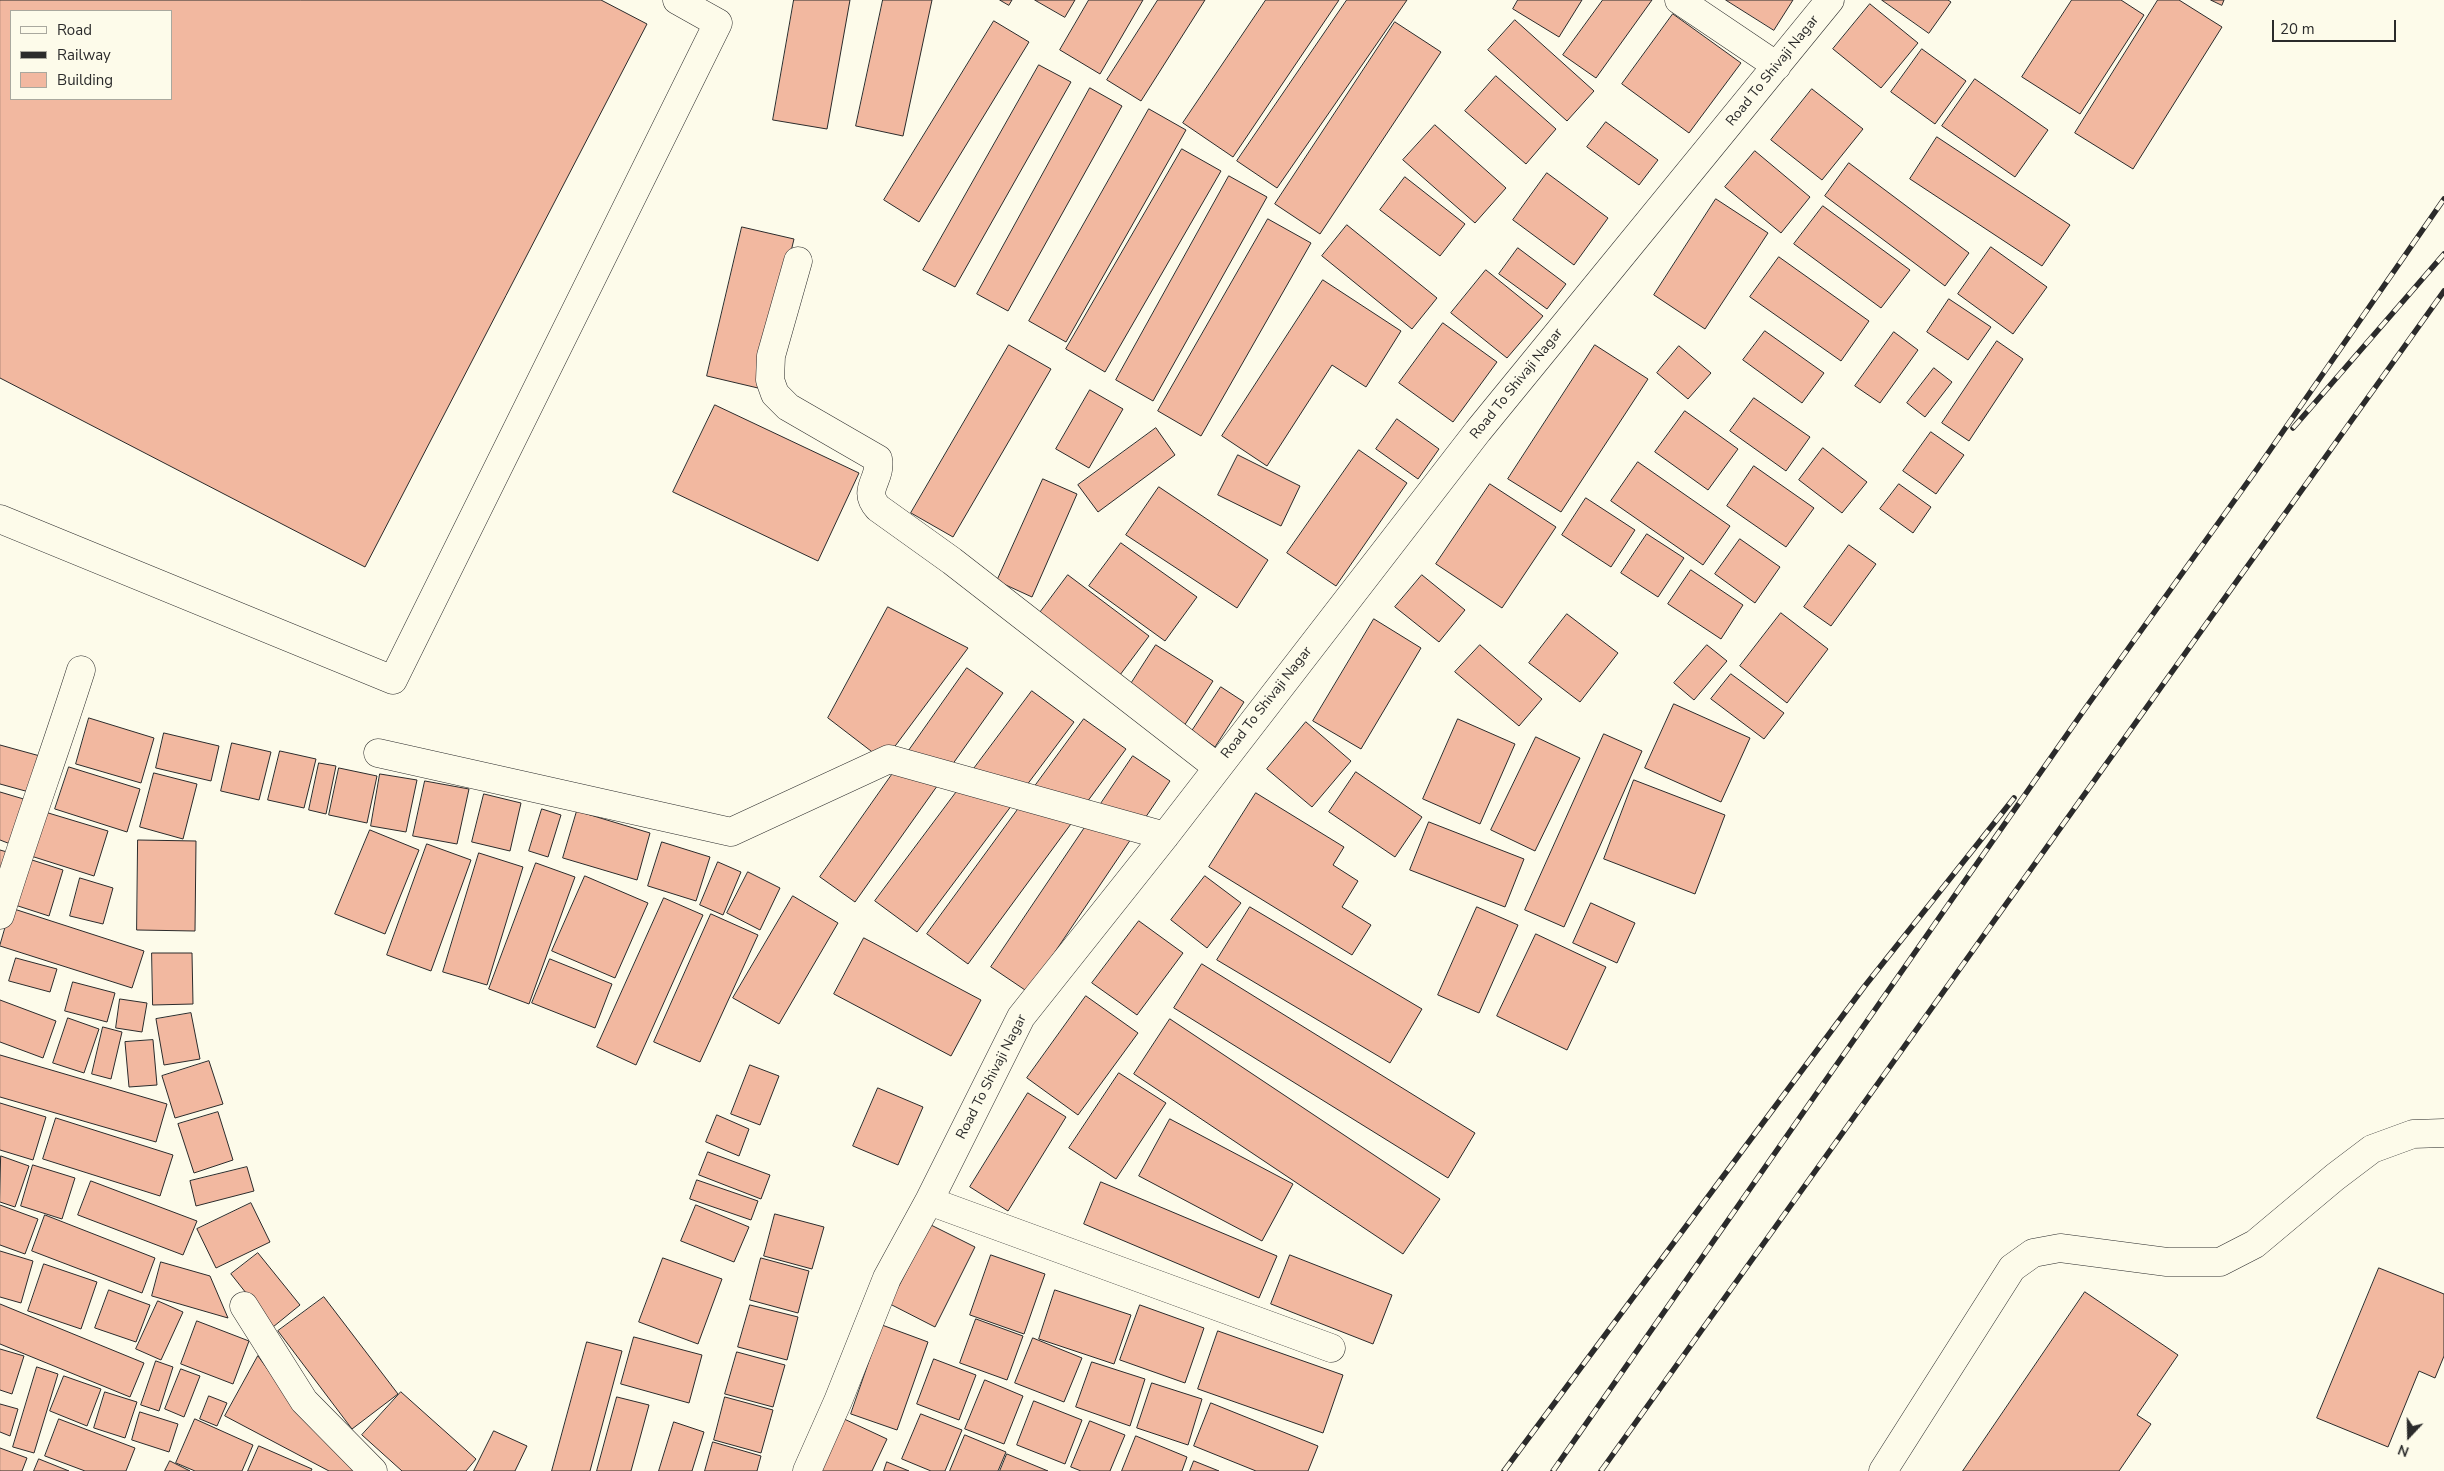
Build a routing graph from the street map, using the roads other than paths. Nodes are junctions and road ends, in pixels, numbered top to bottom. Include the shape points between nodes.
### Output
1 (677, 0) edge
2 (1679, 0) edge
3 (1830, 0) edge
4 (1777, 66) junction
5 (798, 261) dead end
6 (0, 519) edge
7 (82, 670) dead end
8 (378, 753) dead end
9 (1217, 768) junction
10 (1166, 836) junction
11 (0, 915) edge
12 (2444, 1134) edge
13 (929, 1201) junction
14 (244, 1306) dead end
15 (1331, 1348) dead end
16 (372, 1471) edge
17 (807, 1471) edge
18 (1883, 1471) edge

1 - 6 street via 718,23 393,680
2 - 4 street
3 - 4 street, Road To Shivaji Nagar
4 - 9 street, Road To Shivaji Nagar via 1478,432
5 - 9 street via 771,356 770,380 774,394 788,407 878,459 878,473 870,497 878,508 952,561
7 - 11 street
8 - 10 street via 732,832 889,759
9 - 10 street, Road To Shivaji Nagar
10 - 13 street, Road To Shivaji Nagar via 1021,1017
12 - 18 street via 2413,1134 2372,1149 2255,1244 2220,1262 2168,1262 2060,1248 2033,1254 2012,1268
13 - 15 street
13 - 17 street, Road To Shivaji Nagar via 887,1278
14 - 16 street via 304,1401

